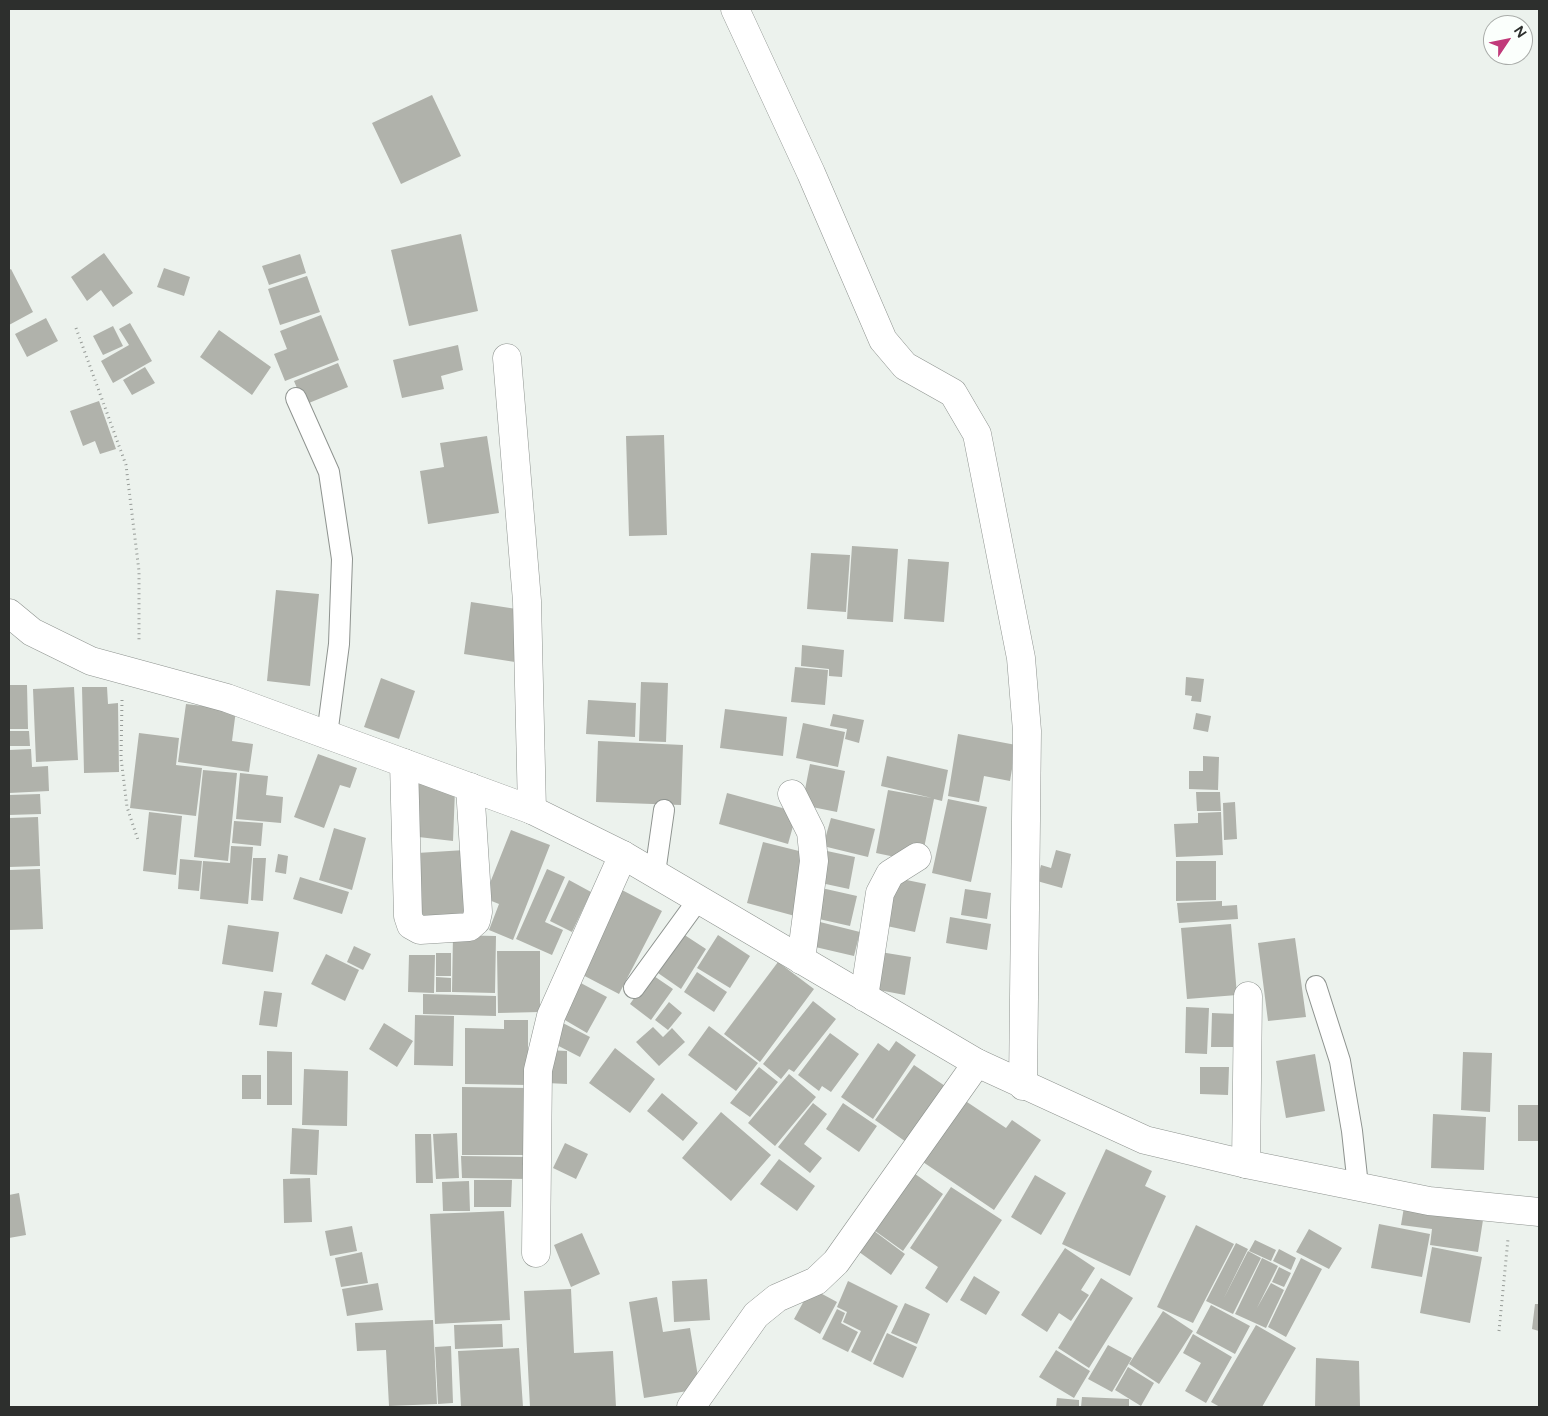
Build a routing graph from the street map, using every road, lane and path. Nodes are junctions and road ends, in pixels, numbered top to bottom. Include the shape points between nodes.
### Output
1 (735, 9) edge
2 (76, 328) dead end
3 (507, 358) dead end
4 (296, 398) dead end
5 (9, 613) edge
6 (130, 673) junction
7 (327, 735) junction
8 (404, 763) junction
9 (470, 788) junction
10 (792, 794) dead end
11 (532, 810) junction
12 (664, 810) dead end
13 (138, 840) dead end
14 (623, 855) junction
15 (917, 857) dead end
16 (655, 873) junction
17 (698, 900) junction
18 (801, 960) junction
19 (1316, 986) dead end
20 (634, 988) dead end
21 (1248, 996) dead end
22 (864, 997) junction
23 (976, 1063) junction
24 (1023, 1086) junction
25 (1246, 1164) junction
26 (1358, 1186) junction
27 (1510, 1209) junction
28 (1539, 1212) edge
29 (536, 1253) dead end
30 (1499, 1331) dead end
31 (690, 1407) edge

1 - 24 street via 812,173 883,340 906,366 953,393 977,434 1021,658 1027,731
2 - 6 path via 126,465 139,571
3 - 11 street via 527,601
4 - 7 lane via 329,472 342,559 338,644
5 - 6 street via 32,632 91,661
6 - 7 street via 227,698
6 - 13 path via 122,758 127,807
7 - 8 street
8 - 9 street
8 - 9 street via 408,916 411,925 420,930 469,927 476,921
9 - 11 street
10 - 18 street via 811,832 814,862
11 - 14 street
12 - 16 lane
14 - 16 street
14 - 29 street via 551,1016 538,1070
15 - 22 street via 890,874 880,893
16 - 17 street
17 - 18 street
17 - 20 lane
18 - 22 street
19 - 26 lane via 1340,1061
21 - 25 street
22 - 23 street
23 - 24 street
23 - 31 street via 836,1262 816,1281 777,1298 756,1315
24 - 25 street via 1145,1140
25 - 26 street
26 - 27 street via 1429,1201
27 - 28 street
27 - 30 path

